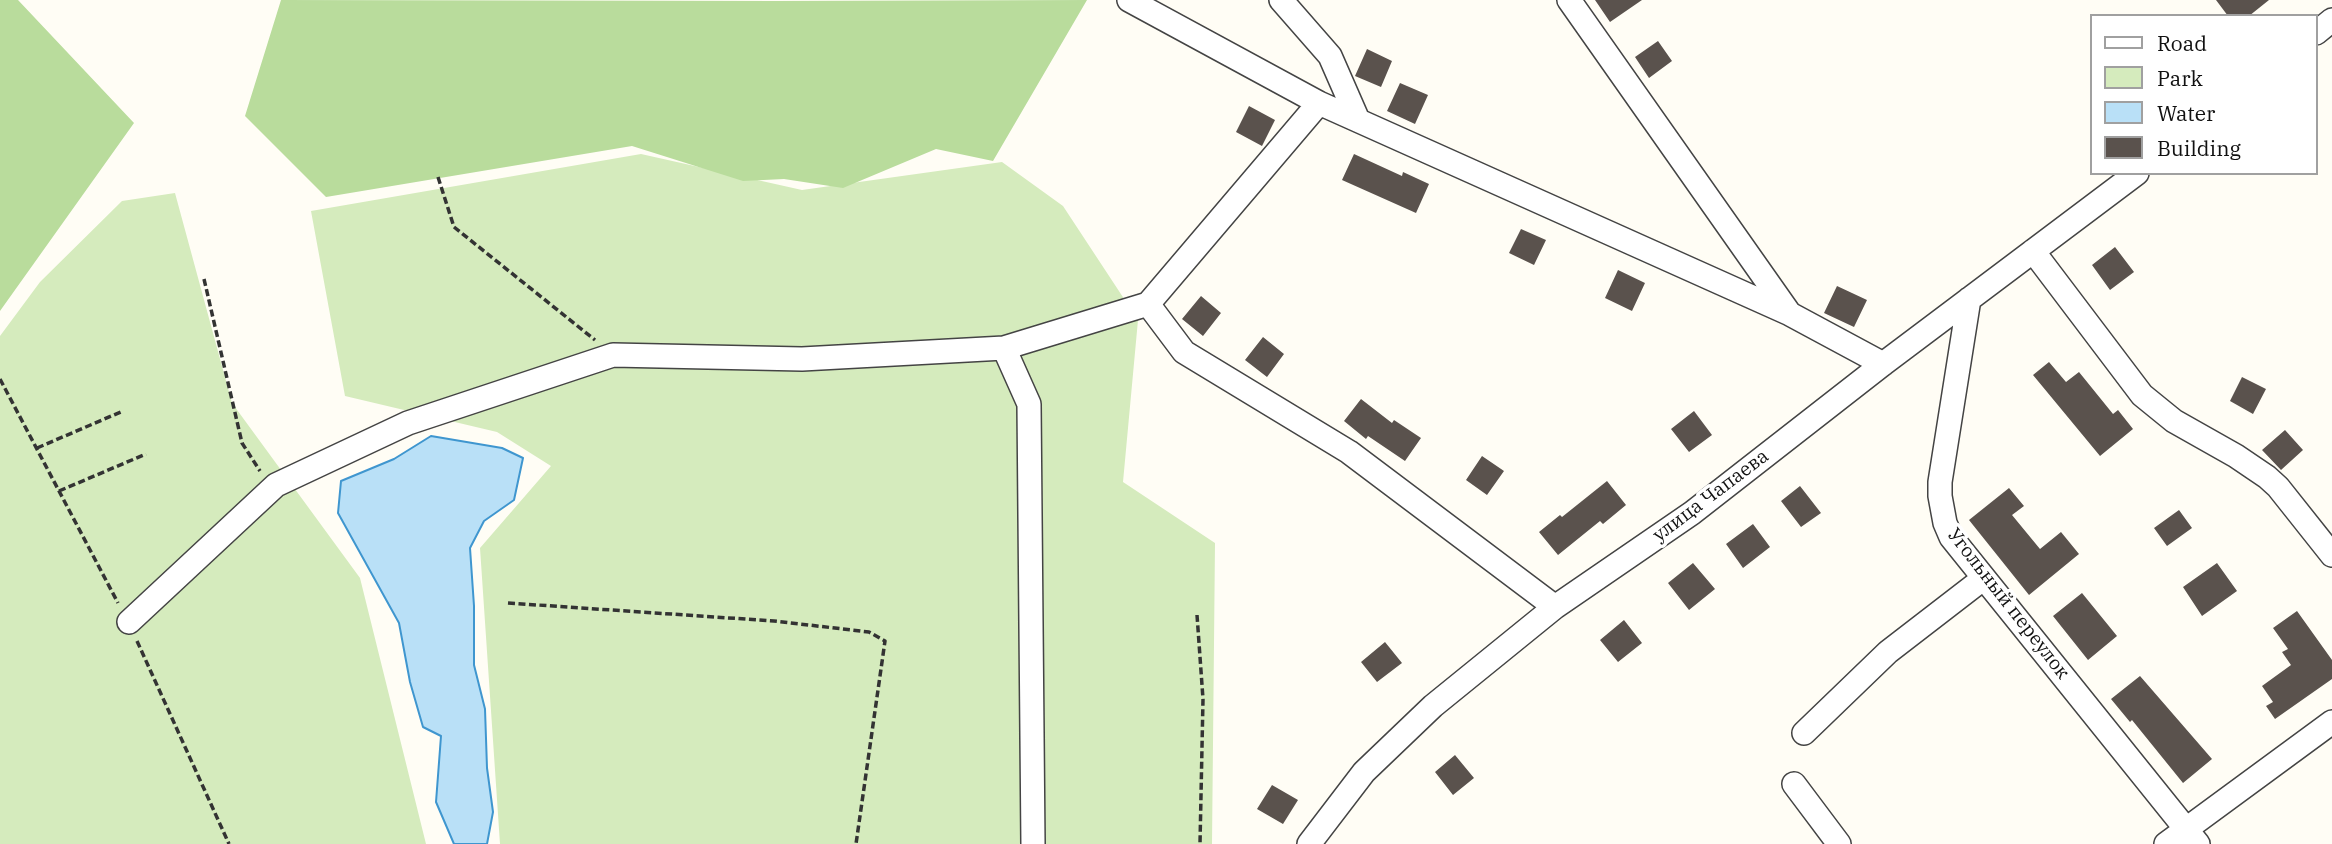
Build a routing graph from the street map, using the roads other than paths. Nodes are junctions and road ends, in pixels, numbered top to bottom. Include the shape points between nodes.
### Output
1 (1281, 0) edge
2 (1569, 0) edge
3 (1140, 3) edge
4 (2332, 20) edge
5 (2318, 31) edge
6 (1319, 103) junction
7 (1358, 121) junction
8 (2134, 175) edge
9 (2034, 251) junction
10 (1969, 299) junction
11 (1148, 304) junction
12 (1790, 314) junction
13 (1004, 348) junction
14 (1883, 364) junction
15 (2332, 555) edge
16 (1984, 578) junction
17 (1555, 607) junction
18 (129, 622) dead end
19 (2332, 722) edge
20 (1804, 733) dead end
21 (1794, 784) dead end
22 (2192, 836) edge
23 (1033, 844) edge
24 (1309, 844) edge
25 (1839, 844) edge
26 (2166, 844) edge

1 - 7 street via 1330,56
2 - 12 street
3 - 6 street
4 - 5 street
6 - 7 street
6 - 11 street
7 - 12 street
8 - 9 street, улица Чапаева
9 - 10 street, улица Чапаева
9 - 15 street via 2134,387 2174,421 2267,477
10 - 14 street, улица Чапаева
10 - 16 street, Угольный переулок via 1940,496 1951,537
11 - 13 street
11 - 17 street via 1184,352 1349,452
12 - 14 street
13 - 18 street via 802,359 613,355 408,423 276,485
13 - 23 street via 1029,404
14 - 17 street, улица Чапаева via 1692,513
16 - 20 street via 1888,652
16 - 22 street, Угольный переулок
17 - 24 street, улица Чапаева via 1433,706 1364,772
19 - 22 street
21 - 25 street
22 - 26 street

